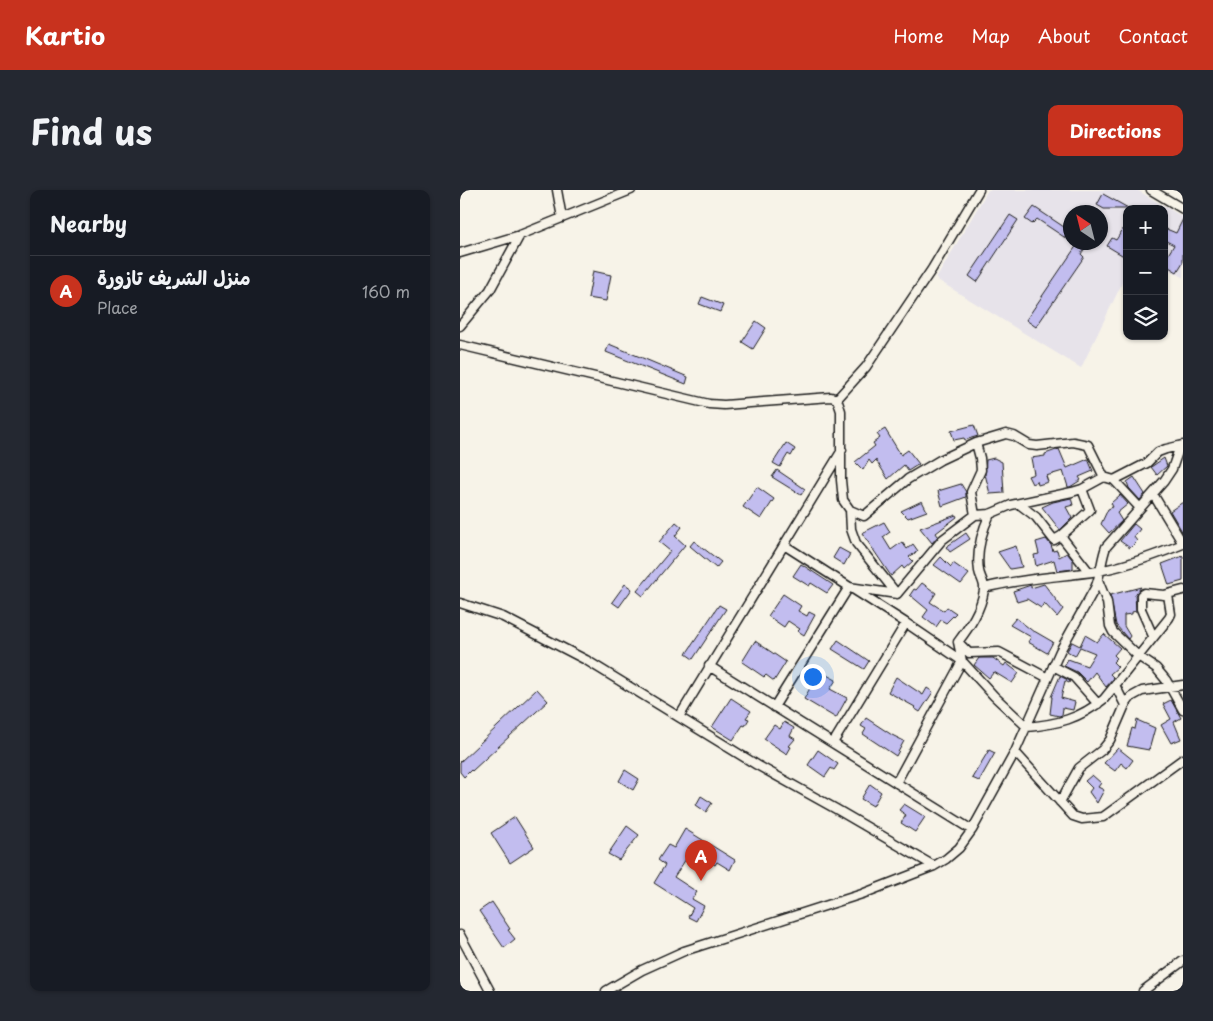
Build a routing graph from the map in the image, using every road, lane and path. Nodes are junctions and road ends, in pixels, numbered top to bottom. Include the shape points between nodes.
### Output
1 (557, 190) edge
2 (631, 190) edge
3 (979, 190) edge
4 (1151, 190) edge
5 (1183, 209) edge
6 (562, 218) junction
7 (520, 235) junction
8 (460, 253) edge
9 (460, 326) edge
10 (460, 345) edge
11 (837, 399) junction
12 (976, 444) junction
13 (1182, 445) edge
14 (842, 449) junction
15 (1104, 477) junction
16 (1114, 480) junction
17 (1082, 489) junction
18 (1153, 494) junction
19 (1019, 504) junction
20 (1140, 508) junction
21 (850, 510) junction
22 (990, 514) junction
23 (975, 515) junction
24 (1061, 536) junction
25 (1183, 544) edge
26 (784, 545) junction
27 (1100, 570) junction
28 (1088, 572) junction
29 (1098, 580) junction
30 (849, 587) junction
31 (984, 588) junction
32 (1183, 590) edge
33 (897, 594) junction
34 (1168, 595) junction
35 (460, 603) edge
36 (906, 623) junction
37 (1154, 636) junction
38 (958, 642) junction
39 (1138, 656) junction
40 (962, 661) junction
41 (709, 666) junction
42 (1053, 666) junction
43 (1048, 678) junction
44 (1183, 685) edge
45 (1116, 686) junction
46 (1171, 688) junction
47 (1098, 704) junction
48 (1125, 705) junction
49 (774, 707) junction
50 (1183, 710) edge
51 (678, 717) junction
52 (1027, 727) junction
53 (833, 743) junction
54 (1015, 752) junction
55 (1183, 759) edge
56 (896, 783) junction
57 (1060, 802) junction
58 (972, 830) junction
59 (934, 866) junction
60 (460, 935) edge
61 (1183, 961) edge
62 (490, 991) edge
63 (606, 991) edge
64 (1143, 991) edge

1 - 6 street
2 - 6 street
3 - 11 street via 932,269 866,366
4 - 5 street
6 - 7 street
7 - 8 street
7 - 9 street via 490,290
10 - 11 street via 709,404
11 - 14 street
12 - 15 street via 1006,434 1037,446 1073,442 1088,444
12 - 21 street via 908,479 864,516
12 - 23 street via 981,470 971,492
13 - 16 street via 1158,452 1147,462
13 - 18 street via 1172,469
14 - 21 street via 843,500
14 - 26 street
15 - 16 street
15 - 17 street
16 - 20 street
17 - 19 street
17 - 24 street via 1090,510
18 - 20 street
18 - 25 street
19 - 22 street
19 - 24 street via 1036,517 1054,540
20 - 27 street via 1106,547
21 - 33 street via 856,543
22 - 23 street
22 - 31 street via 982,531 980,548 979,571
23 - 33 street via 942,540
24 - 28 street
25 - 27 street via 1145,559
26 - 30 street
26 - 41 street
27 - 28 street
27 - 29 street
28 - 31 street via 1012,581
29 - 39 street via 1107,602 1110,626
29 - 42 street
30 - 33 street
30 - 36 street
30 - 49 street
31 - 38 street via 978,614
32 - 34 street
34 - 37 street via 1171,614
34 - 37 street via 1144,593 1141,596 1141,609
35 - 51 street via 503,618 586,660
36 - 40 street
36 - 53 street
37 - 39 street
38 - 40 street
38 - 43 street via 969,653 999,652
39 - 45 street
39 - 46 street via 1156,668
40 - 52 street
40 - 56 street
41 - 49 street
41 - 51 street
42 - 43 street
42 - 47 street via 1074,677
43 - 52 street
44 - 46 street
45 - 47 street
45 - 48 street
46 - 48 street via 1136,694
46 - 50 street
47 - 52 street via 1053,725
48 - 57 street via 1110,740 1079,768
49 - 53 street
51 - 59 street
52 - 54 street
53 - 56 street
54 - 57 street
54 - 58 street
55 - 57 street via 1103,817 1082,819 1073,816
56 - 58 street
58 - 59 street via 959,848
59 - 63 street via 862,894 684,951
60 - 62 street
61 - 64 street

